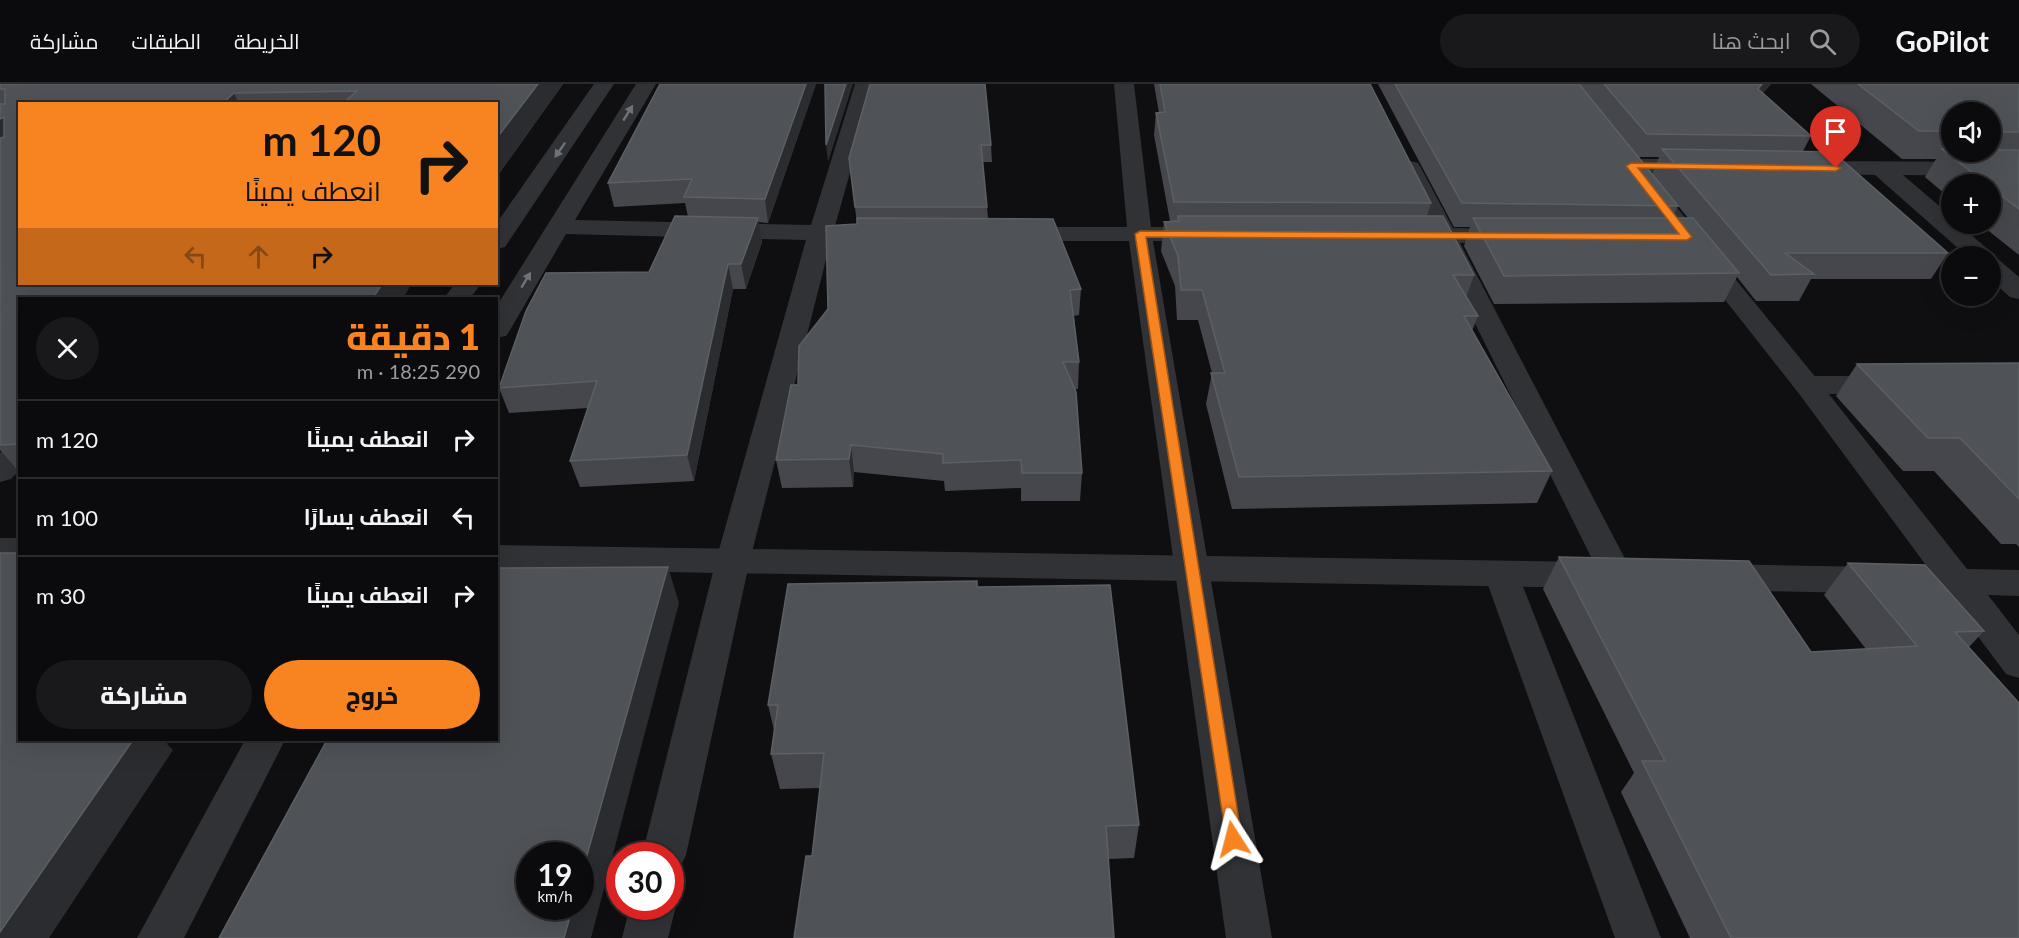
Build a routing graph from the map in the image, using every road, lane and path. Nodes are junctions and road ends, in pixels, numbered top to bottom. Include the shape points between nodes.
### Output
1 (604, 84) edge
2 (646, 84) edge
3 (865, 84) edge
4 (1124, 84) edge
5 (1398, 145) edge
6 (1714, 167) edge
7 (1786, 168) edge
8 (1882, 169) junction
9 (2019, 169) edge
10 (558, 227) junction
11 (820, 234) junction
12 (891, 234) edge
13 (986, 234) edge
14 (1140, 234) junction
15 (1234, 234) edge
16 (499, 235) edge
17 (1386, 235) edge
18 (1445, 235) junction
19 (1537, 236) edge
20 (1970, 246) edge
21 (2001, 275) edge
22 (467, 285) edge
23 (2019, 291) edge
24 (458, 297) edge
25 (498, 327) edge
26 (1807, 385) junction
27 (1913, 385) edge
28 (18, 453) edge
29 (0, 471) edge
30 (498, 557) edge
31 (732, 564) junction
32 (1190, 567) junction
33 (1501, 574) junction
34 (1617, 576) junction
35 (1652, 576) edge
36 (1687, 577) edge
37 (1956, 582) junction
38 (2019, 583) edge
39 (2019, 663) edge
40 (264, 741) edge
41 (667, 842) edge
42 (649, 920) edge
43 (160, 938) edge
44 (645, 938) edge
45 (1249, 938) edge
46 (1638, 938) edge

1 -> 16 street
10 -> 2 street
3 - 11 street
4 - 14 street
5 - 18 street
6 - 26 street via 1624,157 1675,237
7 - 8 street
8 - 9 street
8 - 20 street
10 - 11 street
25 -> 10 street
11 - 12 street
11 - 31 street
13 - 14 street
14 - 15 street
14 - 32 street
17 - 18 street
18 - 19 street
18 - 34 street
21 - 23 street
22 - 24 street
26 - 27 street
26 - 37 street
28 - 29 street
30 - 31 street
31 - 32 street
31 - 41 street
32 - 33 street
32 - 45 street
33 - 34 street
33 - 46 street
34 - 35 street
36 - 37 street
37 - 38 street
37 - 39 street
40 - 43 street
42 - 44 street

